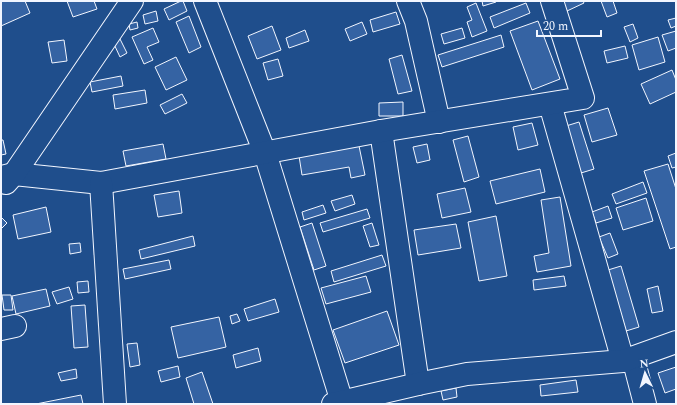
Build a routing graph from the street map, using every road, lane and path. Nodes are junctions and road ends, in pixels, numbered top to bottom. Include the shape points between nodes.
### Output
1 (132, 1) edge
2 (205, 1) edge
3 (408, 1) edge
4 (552, 1) edge
5 (550, 104) junction
6 (439, 122) junction
7 (381, 132) junction
8 (265, 153) junction
9 (6, 180) edge
10 (101, 183) junction
11 (676, 342) edge
12 (628, 359) junction
13 (418, 384) junction
14 (338, 403) edge
15 (115, 404) edge
16 (644, 404) edge

1 - 9 street
2 - 8 street
3 - 6 street via 416,21
4 - 5 street via 583,98
5 - 6 street
5 - 12 street
6 - 7 street
7 - 8 street
7 - 13 street
8 - 10 street
8 - 14 street
9 - 10 street
10 - 15 street
11 - 12 street
12 - 13 street via 467,374
12 - 16 street
13 - 14 street

